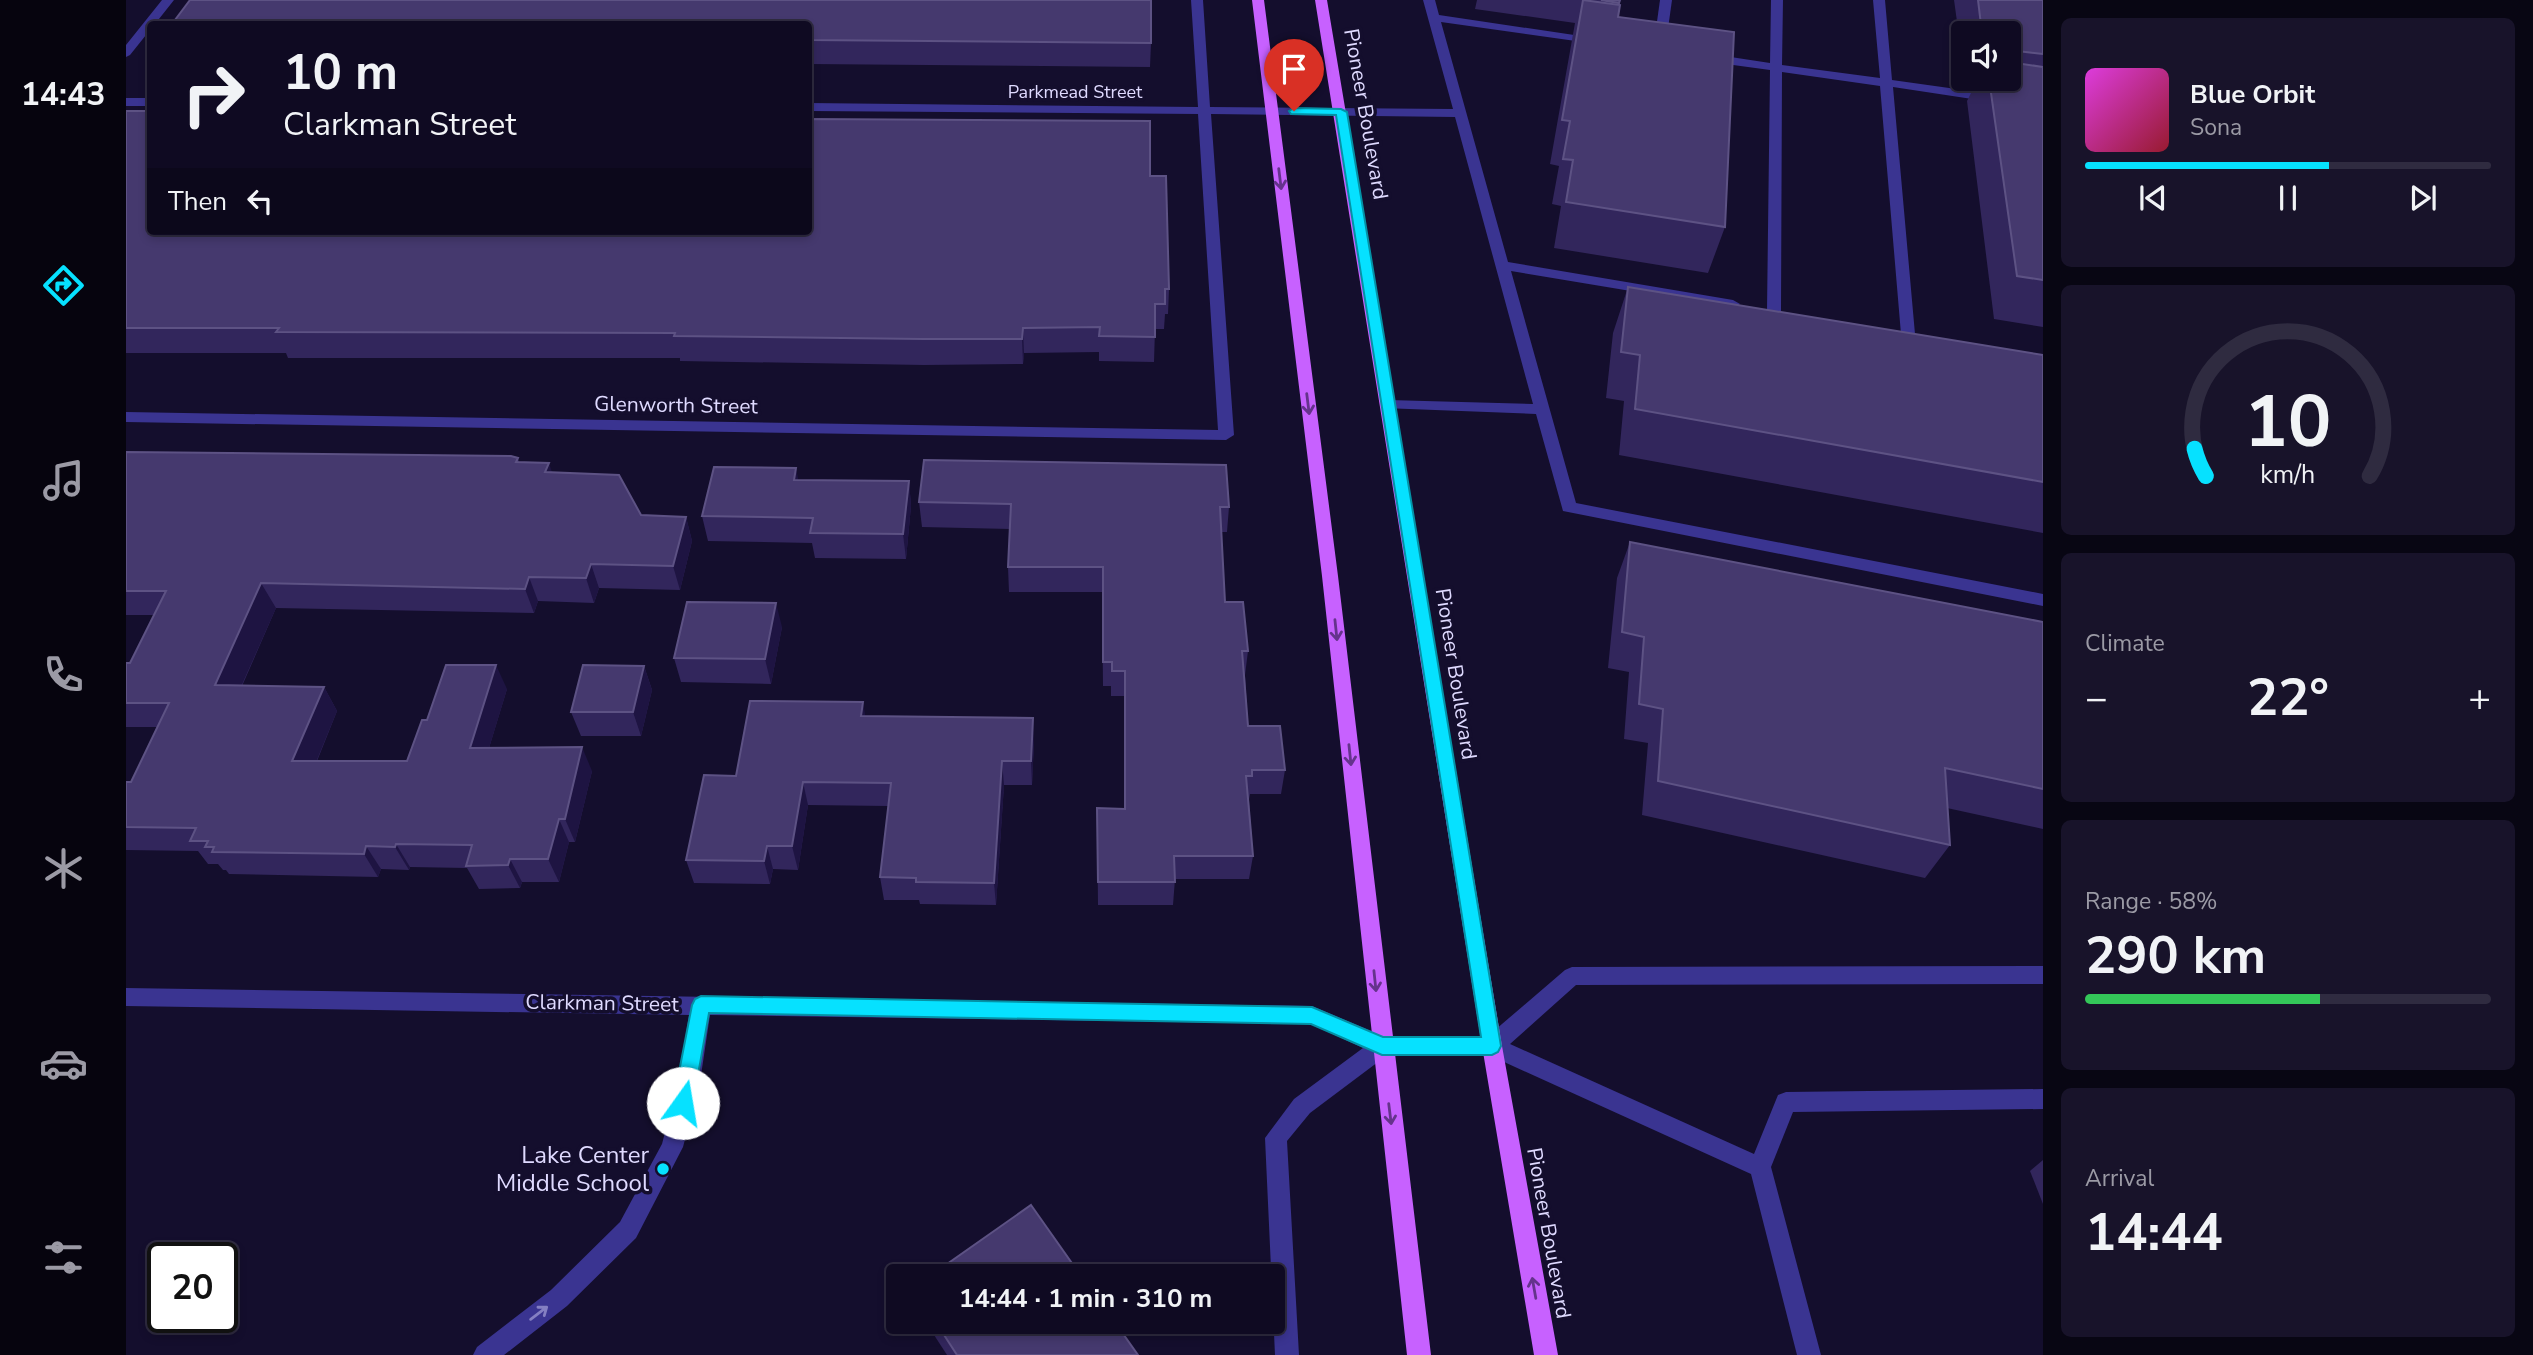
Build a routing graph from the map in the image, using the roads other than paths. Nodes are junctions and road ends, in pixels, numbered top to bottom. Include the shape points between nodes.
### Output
1 (168, 0) edge
2 (1197, 0) edge
3 (1258, 0) edge
4 (1321, 0) edge
5 (1429, 0) edge
6 (1666, 0) edge
7 (1777, 0) edge
8 (1879, 0) edge
9 (1434, 18) junction
10 (151, 21) edge
11 (147, 26) edge
12 (1606, 43) edge
13 (1646, 48) edge
14 (126, 53) edge
15 (1699, 56) edge
16 (1777, 67) junction
17 (1886, 83) junction
18 (2004, 99) edge
19 (126, 102) edge
20 (147, 102) edge
21 (812, 107) edge
22 (1204, 111) junction
23 (1271, 111) junction
24 (1341, 112) junction
25 (1460, 113) junction
26 (1502, 265) junction
27 (1908, 334) edge
28 (1388, 405) junction
29 (1541, 409) junction
30 (126, 417) edge
31 (2043, 600) edge
32 (2043, 975) edge
33 (126, 997) edge
34 (701, 1005) junction
35 (1382, 1046) junction
36 (1492, 1046) junction
37 (2043, 1099) edge
38 (1760, 1167) junction
39 (485, 1355) edge
40 (1287, 1355) edge
41 (1419, 1355) edge
42 (1546, 1355) edge
43 (1809, 1355) edge

1 - 10 street
2 - 22 street
3 - 23 main road
4 - 24 main road, Pioneer Boulevard
5 - 9 street
6 - 13 street via 1666,51
7 - 16 street
8 - 17 street
9 - 12 street
9 - 25 street
11 - 14 street
15 - 16 street
16 - 17 street
16 - 26 street via 1767,310
17 - 18 street
17 - 27 street
19 - 20 street
21 - 22 street, Parkmead Street
22 - 23 street, Parkmead Street
22 - 30 street, Glenworth Street via 1226,435
23 - 24 street, Parkmead Street
23 -> 35 main road via 1330,576
24 - 25 street, Parkmead Street
24 - 28 main road, Pioneer Boulevard
25 - 26 street
26 - 29 street
28 - 29 street
28 - 36 main road, Pioneer Boulevard
29 - 31 street via 1569,507
32 - 36 street via 1572,975
33 - 34 street, Clarkman Street
34 - 35 street, Clarkman Street via 1312,1015
39 -> 34 street via 559,1298 628,1230 672,1147 689,1082
35 - 36 street, Clarkman Street
35 - 40 street via 1302,1106 1276,1138
35 -> 41 main road
36 - 38 street
42 -> 36 main road, Pioneer Boulevard
37 - 38 street via 1786,1102
38 - 43 street

